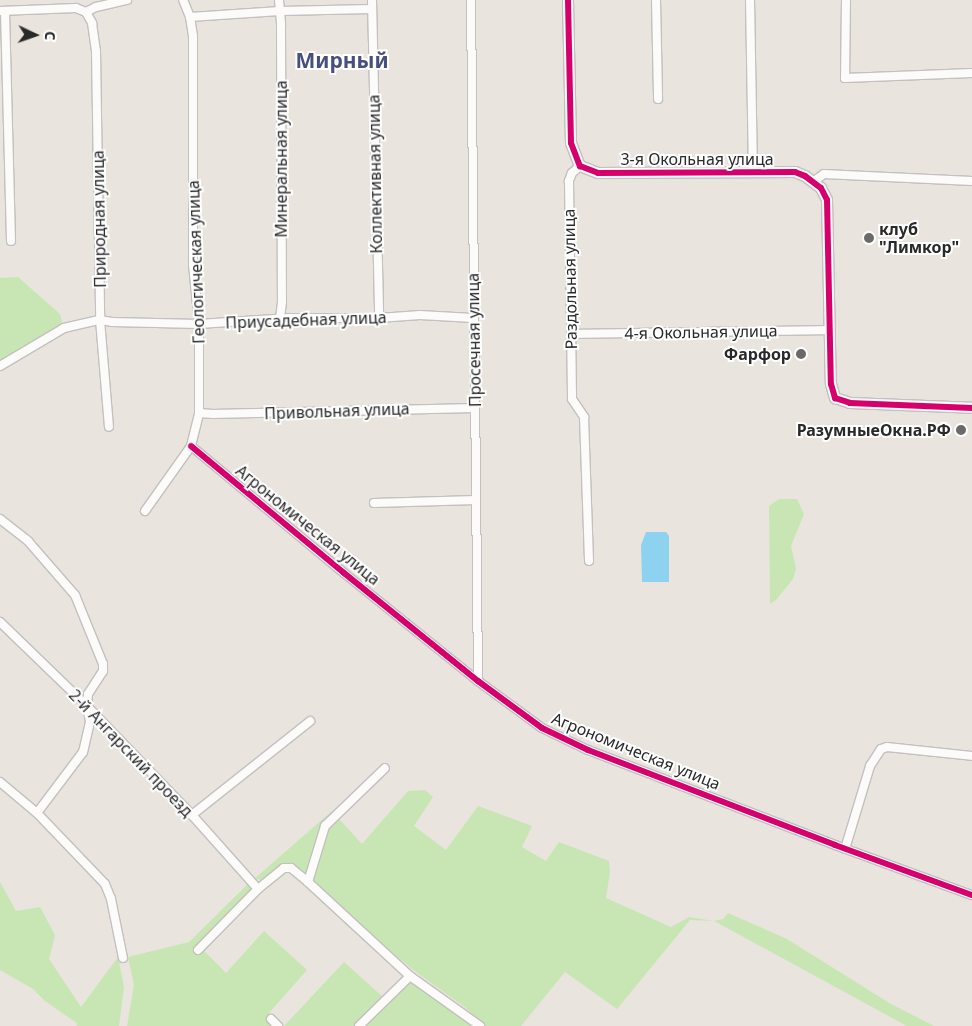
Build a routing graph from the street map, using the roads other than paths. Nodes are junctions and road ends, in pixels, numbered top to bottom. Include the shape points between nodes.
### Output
1 (127, 0) edge
2 (183, 0) edge
3 (279, 0) edge
4 (372, 0) edge
5 (471, 0) edge
6 (568, 0) edge
7 (656, 0) edge
8 (750, 0) edge
9 (846, 0) edge
10 (372, 9) junction
11 (3, 11) edge
12 (280, 11) junction
13 (86, 12) junction
14 (190, 18) junction
15 (972, 74) edge
16 (658, 99) dead end
17 (580, 166) junction
18 (753, 172) junction
19 (814, 181) junction
20 (972, 181) edge
21 (11, 240) dead end
22 (379, 318) junction
23 (473, 318) junction
24 (280, 319) junction
25 (100, 320) junction
26 (199, 324) junction
27 (830, 330) junction
28 (572, 334) junction
29 (0, 366) edge
30 (475, 408) junction
31 (972, 408) edge
32 (199, 413) junction
33 (109, 427) dead end
34 (191, 446) junction
35 (476, 500) junction
36 (374, 503) dead end
37 (145, 511) dead end
38 (0, 519) edge
39 (589, 561) dead end
40 (0, 622) edge
41 (478, 681) junction
42 (86, 706) junction
43 (310, 721) dead end
44 (972, 756) edge
45 (385, 768) dead end
46 (0, 782) edge
47 (37, 813) junction
48 (192, 815) junction
49 (845, 849) junction
50 (308, 882) junction
51 (258, 889) junction
52 (972, 895) edge
53 (198, 950) dead end
54 (123, 958) dead end
55 (410, 976) junction
56 (271, 1019) dead end
57 (278, 1026) edge
58 (359, 1026) edge
59 (480, 1026) edge

1 - 13 street
2 - 14 street, Геологическая улица
3 - 12 street, Минеральная улица
4 - 10 street, Коллективная улица
5 - 23 street, Просечная улица
6 - 17 street via 571,144
7 - 16 street
8 - 18 street
9 - 15 street via 846,78
10 - 12 street
10 - 22 street, Коллективная улица
11 - 13 street via 76,8
11 - 21 street
12 - 14 street
12 - 24 street, Минеральная улица
13 - 25 street, Природная улица via 92,23 96,51
14 - 26 street, Геологическая улица via 193,36 193,265
17 - 18 street, 3-я Окольная улица via 598,173
17 - 28 street, Раздольная улица via 569,181
18 - 19 street, 3-я Окольная улица via 795,172
19 - 20 street via 824,174
19 - 27 street via 826,200
22 - 23 street, Приусадебная улица via 420,315
22 - 24 street, Приусадебная улица
23 - 30 street, Просечная улица
24 - 26 street, Приусадебная улица
25 - 26 street, Приусадебная улица
25 - 29 street, Приусадебная улица via 64,328
25 - 33 street, Природная улица
26 - 32 street, Геологическая улица
27 - 28 street, 4-я Окольная улица
27 - 31 street via 831,384 835,398 850,403
28 - 39 street, Раздольная улица via 572,399 584,417
30 - 32 street, Привольная улица
30 - 35 street, Просечная улица
32 - 34 street, Геологическая улица
34 - 37 street, Геологическая улица
34 - 41 street, Агрономическая улица
35 - 36 street
35 - 41 street, Просечная улица
38 - 42 street via 28,541 75,596 82,610 103,664 103,670 88,694
40 - 42 street, 2-й Ангарский проезд
41 - 49 street, Агрономическая улица via 542,728 588,750
42 - 47 street via 90,722 82,752
42 - 48 street, 2-й Ангарский проезд
43 - 48 street
44 - 49 street via 881,749 870,766
45 - 50 street via 325,826
46 - 47 street
47 - 54 street via 104,884 111,899
48 - 51 street, 2-й Ангарский проезд
49 - 52 street, Агрономическая улица
50 - 51 street via 292,868 284,868
50 - 55 street
51 - 53 street
55 - 58 street
55 - 59 street
56 - 57 street

